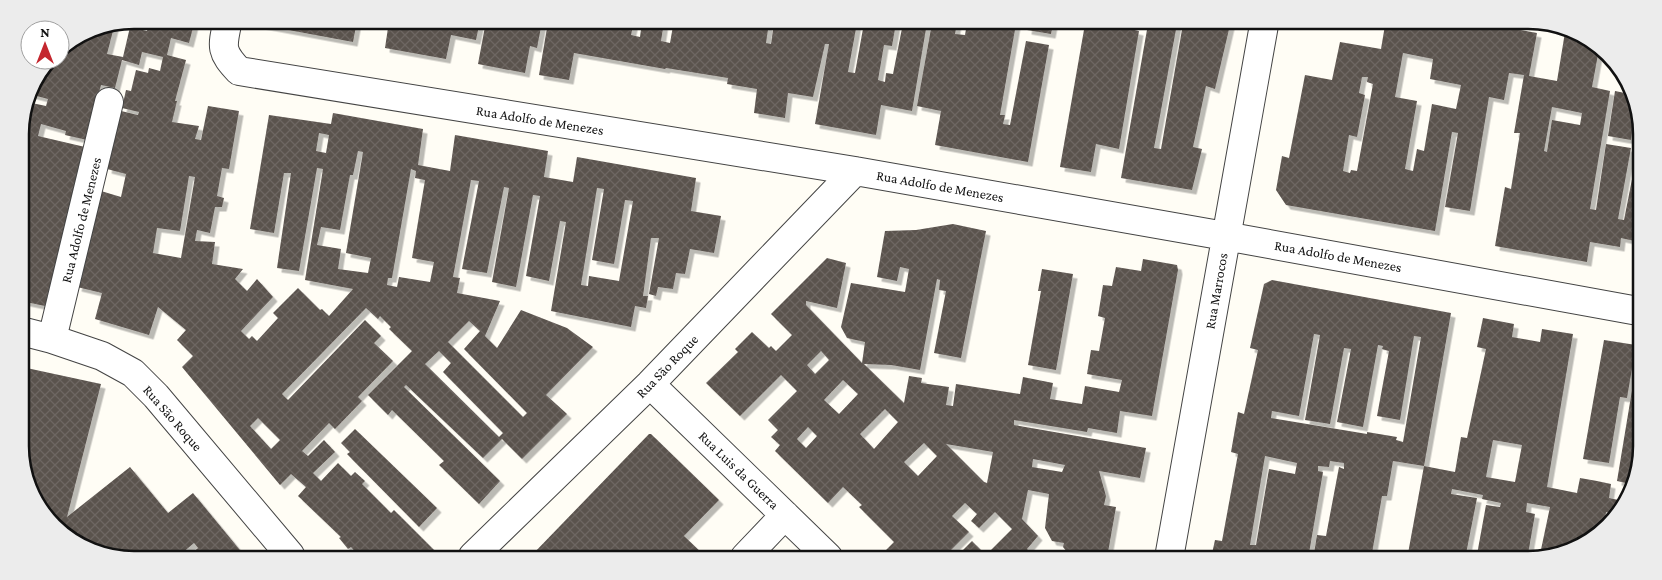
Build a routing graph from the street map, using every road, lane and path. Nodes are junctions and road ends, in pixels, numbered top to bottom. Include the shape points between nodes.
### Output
1 (226, 29) edge
2 (1263, 29) edge
3 (109, 102) dead end
4 (855, 171) junction
5 (1225, 236) junction
6 (1633, 309) edge
7 (29, 333) edge
8 (52, 339) junction
9 (650, 384) junction
10 (785, 515) junction
11 (287, 551) edge
12 (478, 551) edge
13 (751, 551) edge
14 (822, 551) edge
15 (1170, 551) edge

1 - 4 street, Rua Adolfo de Menezes via 223,41 226,58 239,71
2 - 5 street, Rua Marrocos
3 - 8 street, Rua Adolfo de Menezes
4 - 5 street, Rua Adolfo de Menezes
4 - 9 street, Rua São Roque
5 - 6 street, Rua Adolfo de Menezes
5 - 15 street, Rua Marrocos
7 - 8 street, Rua São Roque
8 - 11 street, Rua São Roque via 102,356 134,373
9 - 10 street, Rua Luis da Guerra
9 - 12 street, Rua São Roque
10 - 13 street
10 - 14 street, Rua Luis da Guerra

